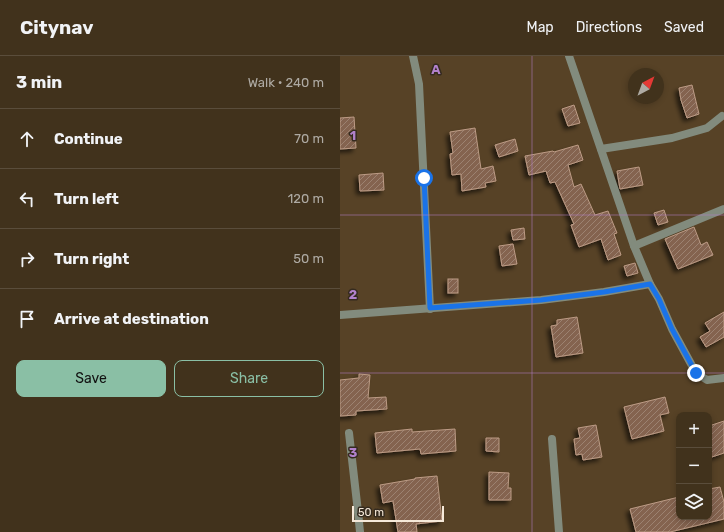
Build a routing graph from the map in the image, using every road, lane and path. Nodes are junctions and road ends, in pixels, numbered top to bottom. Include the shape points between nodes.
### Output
1 (413, 56) edge
2 (569, 56) edge
3 (722, 116) dead end
4 (601, 149) junction
5 (724, 209) edge
6 (634, 246) junction
7 (650, 284) junction
8 (430, 308) junction
9 (340, 315) edge
10 (724, 378) edge
11 (349, 433) dead end
12 (552, 439) dead end
13 (360, 532) edge
14 (559, 532) edge

1 - 8 street via 419,84
2 - 4 street
3 - 4 street via 707,128 672,138
4 - 6 street
5 - 6 street
6 - 7 street
7 - 8 street via 541,300
7 - 10 street via 696,373 707,380
8 - 9 street
11 - 13 street
12 - 14 street

